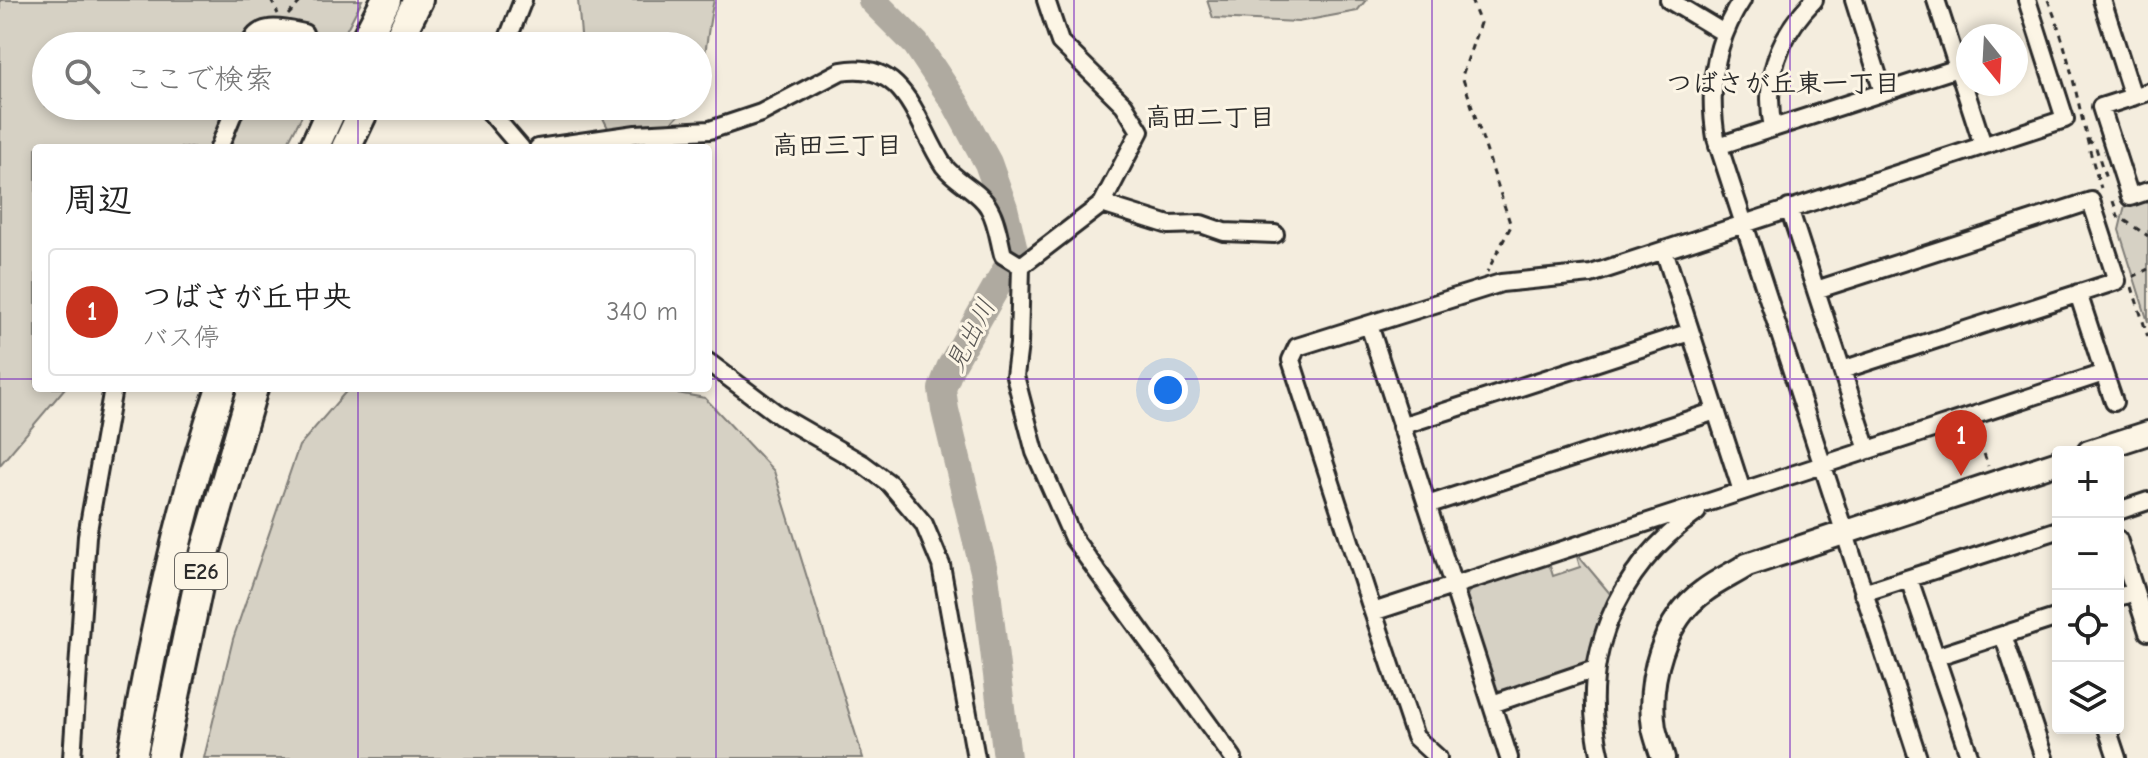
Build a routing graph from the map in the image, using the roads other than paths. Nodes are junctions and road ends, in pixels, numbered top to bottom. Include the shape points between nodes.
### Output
1 (386, 0) edge
2 (418, 0) edge
3 (523, 0) edge
4 (1046, 0) edge
5 (1669, 0) edge
6 (1742, 0) edge
7 (1814, 0) edge
8 (1854, 0) edge
9 (1936, 0) edge
10 (2027, 0) edge
11 (2102, 0) edge
12 (260, 32) edge
13 (302, 32) tunnel mouth
14 (369, 32) edge
15 (402, 32) edge
16 (510, 32) edge
17 (1724, 33) junction
18 (1956, 62) edge
19 (1956, 69) edge
20 (1883, 92) junction
21 (2141, 94) edge
22 (1967, 96) edge
23 (230, 120) edge
24 (327, 120) edge
25 (359, 120) edge
26 (497, 120) edge
27 (1773, 128) junction
28 (221, 144) edge
29 (316, 144) edge
30 (348, 144) edge
31 (518, 144) edge
32 (566, 144) edge
33 (1983, 145) junction
34 (1718, 146) junction
35 (2148, 191) edge
36 (1102, 204) junction
37 (1789, 208) junction
38 (1742, 224) junction
39 (1275, 234) dead end
40 (1664, 250) junction
41 (1021, 266) junction
42 (1816, 290) junction
43 (2078, 293) junction
44 (1369, 325) junction
45 (1690, 332) junction
46 (712, 365) edge
47 (1842, 370) junction
48 (2104, 373) junction
49 (112, 392) edge
50 (220, 392) edge
51 (252, 392) edge
52 (2114, 402) dead end
53 (1716, 411) junction
54 (1401, 426) junction
55 (2148, 433) edge
56 (2108, 446) edge
57 (1868, 450) junction
58 (2052, 464) edge
59 (1821, 465) junction
60 (1742, 491) junction
61 (2148, 501) edge
62 (1711, 502) junction
63 (1427, 505) junction
64 (2124, 509) edge
65 (2052, 532) edge
66 (1843, 533) junction
67 (2124, 558) edge
68 (1909, 579) junction
69 (1453, 586) junction
70 (2135, 592) junction
71 (1863, 593) junction
72 (2124, 595) edge
73 (1373, 612) junction
74 (2052, 619) edge
75 (2148, 632) edge
76 (2003, 635) junction
77 (1935, 657) junction
78 (1595, 669) junction
79 (1492, 704) junction
80 (2109, 734) edge
81 (72, 758) edge
82 (132, 758) edge
83 (162, 758) edge
84 (976, 758) edge
85 (1233, 758) edge
86 (1438, 758) edge
87 (1509, 758) edge
88 (1601, 758) edge
89 (1663, 758) edge
90 (1918, 758) edge
91 (1970, 758) edge
92 (2044, 758) edge
93 (2117, 758) edge

1 - 14 highway
2 - 15 highway
3 - 16 street
4 - 36 street via 1060,42 1124,105 1140,131
5 - 17 street
6 - 17 street
7 - 27 street via 1778,51 1769,89
8 - 20 street
9 - 18 street
10 - 33 street via 2065,119
11 - 21 street
12 - 13 street via 282,23
17 - 34 street via 1713,83
19 - 20 street
20 - 27 street
21 - 35 street via 2101,107 2130,197
22 - 33 street
23 - 28 street
24 - 29 highway
25 - 30 highway
26 - 31 street
27 - 34 street
32 - 41 street via 710,130 761,113 841,71 871,70 896,85 945,167 989,206 1003,255
33 - 37 street
34 - 38 street
36 - 39 street via 1169,225
36 - 41 street
37 - 38 street
37 - 42 street
38 - 40 street
38 - 59 street
40 - 44 street via 1591,274 1501,283
40 - 45 street
41 - 85 street via 1015,376 1035,452 1073,538
42 - 43 street via 2091,201 2117,281
42 - 47 street
43 - 47 street
43 - 48 street
44 - 54 street
44 - 73 street via 1297,347 1291,360
45 - 53 street
45 - 54 street
46 - 84 street via 780,416 890,484 924,524 941,565
47 - 57 street
48 - 52 street
48 - 57 street
49 - 81 street via 87,536
50 - 82 highway, E26 via 177,543
51 - 83 highway, E26 via 205,553
53 - 60 street
53 - 63 street
54 - 63 street
55 - 56 street
57 - 59 street
58 - 66 street
59 - 60 street
59 - 66 street
60 - 62 street
61 - 64 street
62 - 69 street
62 - 78 street via 1675,527 1642,561 1608,622
63 - 69 street
65 - 68 street
66 - 71 street
66 - 89 street via 1747,565 1701,593 1676,622 1660,655 1652,691 1654,728
67 - 70 street
68 - 71 street
68 - 77 street
69 - 73 street
69 - 79 street
70 - 72 street
70 - 75 street
71 - 90 street
73 - 86 street via 1415,737
74 - 76 street
76 - 77 street
76 - 92 street
77 - 91 street
78 - 79 street
78 - 88 street via 1593,709
79 - 87 street
80 - 93 street

